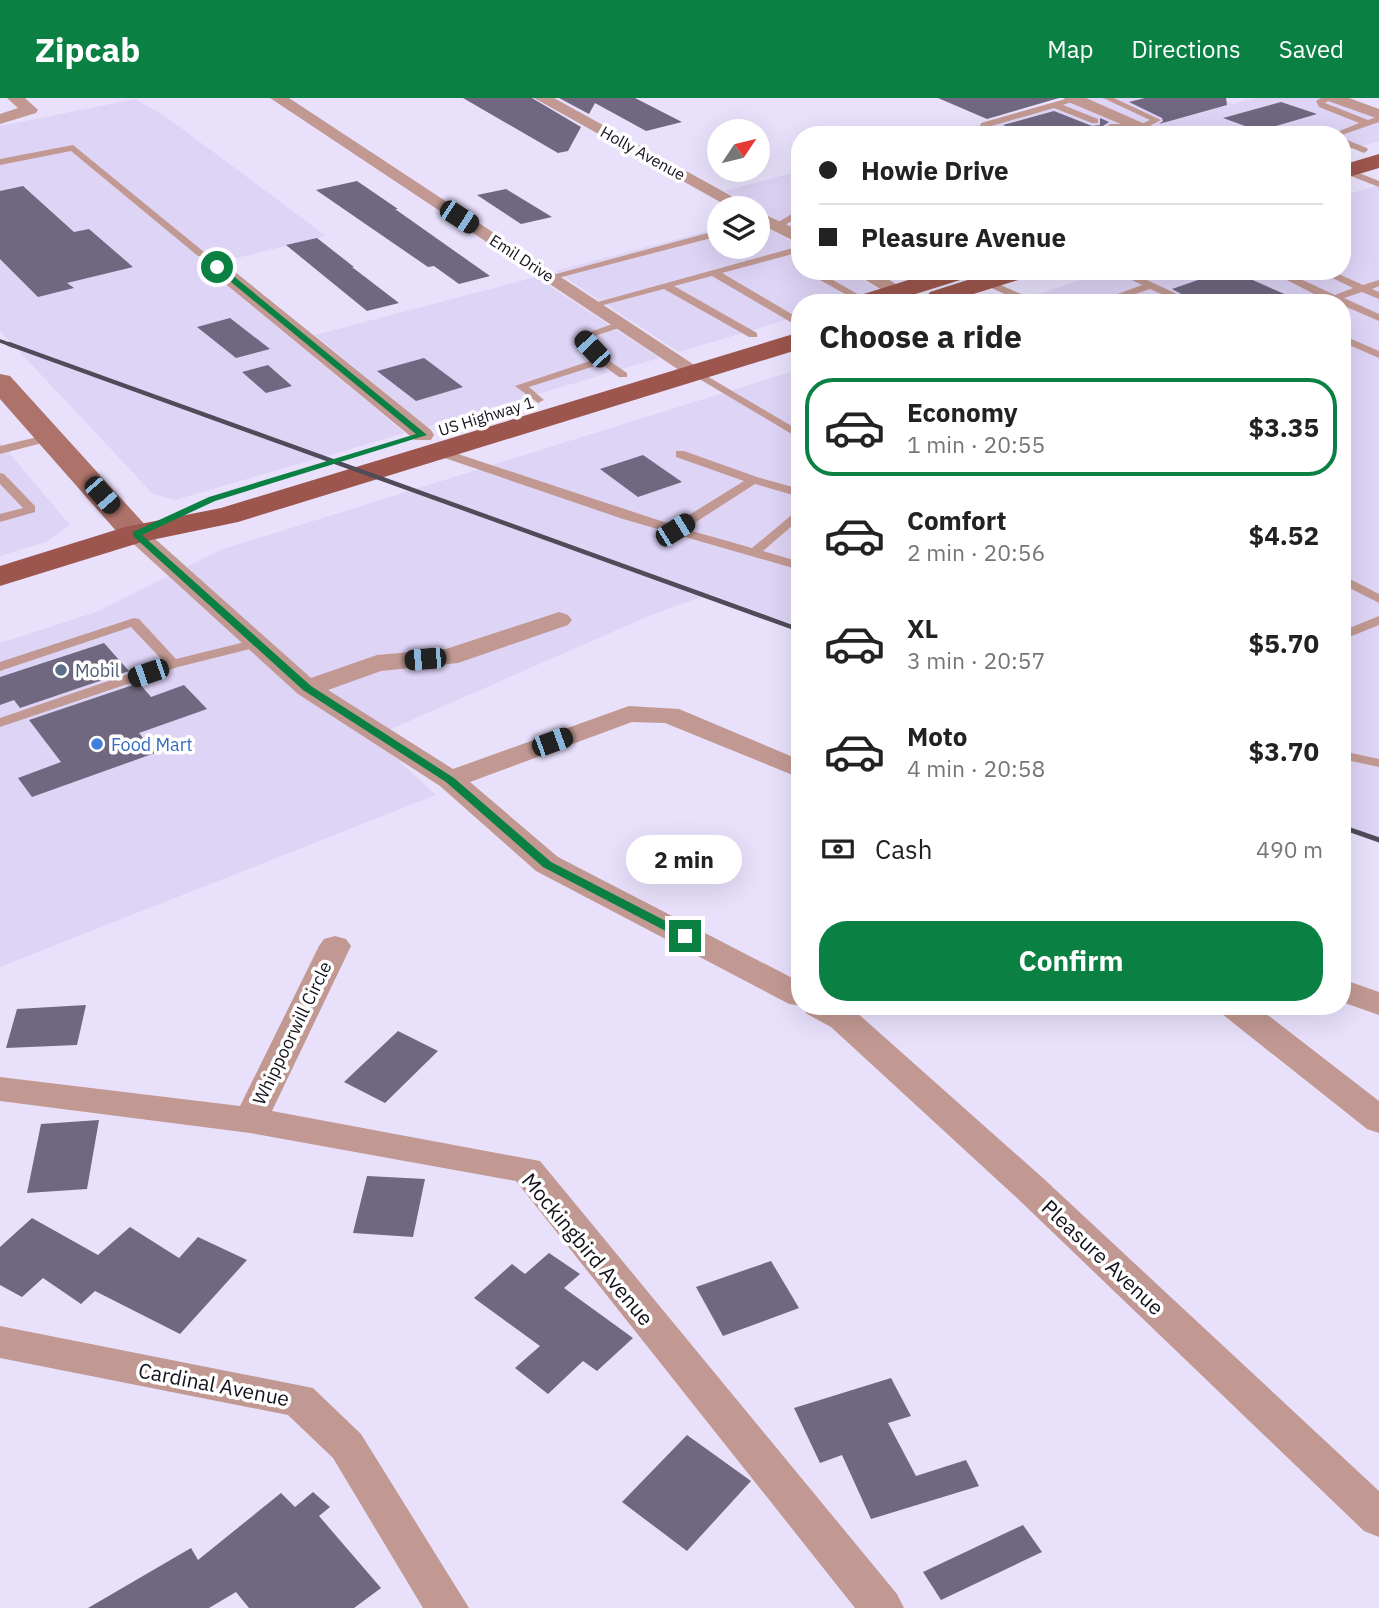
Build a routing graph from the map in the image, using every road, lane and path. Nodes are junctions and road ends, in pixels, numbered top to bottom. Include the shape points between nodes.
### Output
1 (15, 98) edge
2 (278, 98) edge
3 (542, 98) edge
4 (1108, 98) edge
5 (1331, 98) edge
6 (1078, 100) edge
7 (1055, 104) junction
8 (0, 119) edge
9 (1375, 119) edge
10 (1095, 121) dead end
11 (984, 126) edge
12 (1140, 126) edge
13 (1144, 126) edge
14 (1351, 128) edge
15 (1351, 144) edge
16 (1374, 152) edge
17 (0, 162) edge
18 (1351, 162) edge
19 (1351, 170) edge
20 (1379, 184) edge
21 (722, 196) edge
22 (791, 215) edge
23 (770, 220) edge
24 (770, 224) edge
25 (791, 234) edge
26 (707, 236) edge
27 (791, 252) edge
28 (779, 255) junction
29 (209, 260) joint
30 (789, 260) dead end
31 (713, 272) junction
32 (550, 277) junction
33 (825, 280) edge
34 (876, 280) edge
35 (935, 280) edge
36 (993, 280) edge
37 (1140, 280) edge
38 (1294, 280) edge
39 (1344, 280) edge
40 (987, 282) junction
41 (1379, 283) edge
42 (665, 285) junction
43 (1151, 285) junction
44 (1363, 289) junction
45 (897, 292) junction
46 (849, 294) edge
47 (890, 294) edge
48 (949, 294) edge
49 (1013, 294) edge
50 (1124, 294) edge
51 (1171, 294) edge
52 (1326, 294) edge
53 (1347, 294) edge
54 (1379, 296) edge
55 (592, 305) junction
56 (1351, 305) edge
57 (1379, 318) edge
58 (791, 323) edge
59 (621, 324) junction
60 (791, 329) edge
61 (791, 331) edge
62 (753, 335) junction
63 (1351, 342) edge
64 (1379, 355) edge
65 (685, 366) junction
66 (612, 367) junction
67 (0, 382) edge
68 (791, 431) edge
69 (50, 438) junction
70 (430, 443) junction
71 (0, 450) edge
72 (680, 454) dead end
73 (0, 477) edge
74 (753, 480) junction
75 (791, 491) edge
76 (0, 518) edge
77 (791, 521) edge
78 (675, 530) junction
79 (136, 534) junction
80 (754, 553) junction
81 (791, 563) edge
82 (0, 576) edge
83 (1351, 584) edge
84 (1379, 599) edge
85 (559, 620) dead end
86 (1379, 620) edge
87 (1351, 632) edge
88 (257, 643) junction
89 (173, 664) junction
90 (0, 667) edge
91 (307, 688) junction
92 (0, 723) edge
93 (1351, 757) edge
94 (1379, 763) edge
95 (791, 767) edge
96 (450, 780) junction
97 (335, 946) dead end
98 (791, 991) edge
99 (1351, 993) edge
100 (1379, 1004) edge
101 (837, 1015) edge
102 (1245, 1015) edge
103 (0, 1089) edge
104 (250, 1120) junction
105 (1379, 1121) edge
106 (0, 1342) edge
107 (1379, 1518) edge
108 (447, 1608) edge
109 (882, 1608) edge

1 - 8 street via 30,110
2 - 32 street, Emil Drive
3 - 21 street, Holly Avenue
4 - 6 lane
4 - 13 lane via 1157,120
5 - 9 street
6 - 7 lane
6 - 12 street
7 - 10 lane
7 - 11 lane
9 - 14 lane
15 - 16 lane
16 - 18 main road
17 - 29 lane via 73,148
19 - 20 lane
22 - 23 lane
24 - 25 street
26 - 32 lane
27 - 28 lane
28 - 30 lane
28 - 31 lane
29 - 70 street
31 - 42 lane
31 - 58 lane
32 - 55 street, Emil Drive
33 - 46 lane
34 - 45 street
35 - 45 main road
36 - 40 main road
37 - 43 lane
38 - 52 lane
39 - 44 lane
40 - 48 main road
40 - 49 lane
41 - 44 lane
42 - 55 lane
42 - 62 lane
43 - 50 lane
43 - 51 lane
44 - 53 lane
44 - 54 lane
45 - 47 main road
55 - 59 street, Emil Drive
56 - 57 lane
59 - 65 street, Emil Drive
59 - 66 lane via 581,337
60 - 62 main road, US Highway 1
61 - 65 main road, US Highway 1
62 - 65 main road, US Highway 1
63 - 64 lane
65 - 66 main road, US Highway 1
65 - 68 lane
65 - 70 main road, US Highway 1
66 - 70 main road, US Highway 1
67 - 69 main road
69 - 71 lane
69 - 79 main road
70 - 78 lane
70 - 79 main road, US Highway 1 via 227,516
72 - 74 lane
73 - 76 lane via 31,509
74 - 75 lane
74 - 78 lane
77 - 80 lane
78 - 80 lane
79 - 82 main road, US Highway 1
79 - 88 street
80 - 81 lane
83 - 84 lane
85 - 91 street via 449,657 377,663
86 - 87 lane
88 - 89 lane
88 - 91 street
89 - 90 lane via 134,622
89 - 92 lane
91 - 96 street
93 - 94 lane
95 - 96 street via 669,715 629,714
96 - 98 street via 547,864
97 - 104 street, Whippoorwill Circle
99 - 100 street
101 - 107 street, Pleasure Avenue via 1021,1180
102 - 105 street
103 - 104 street, Mockingbird Avenue
104 - 109 street, Mockingbird Avenue via 527,1170
106 - 108 street, Cardinal Avenue via 299,1400 346,1446

